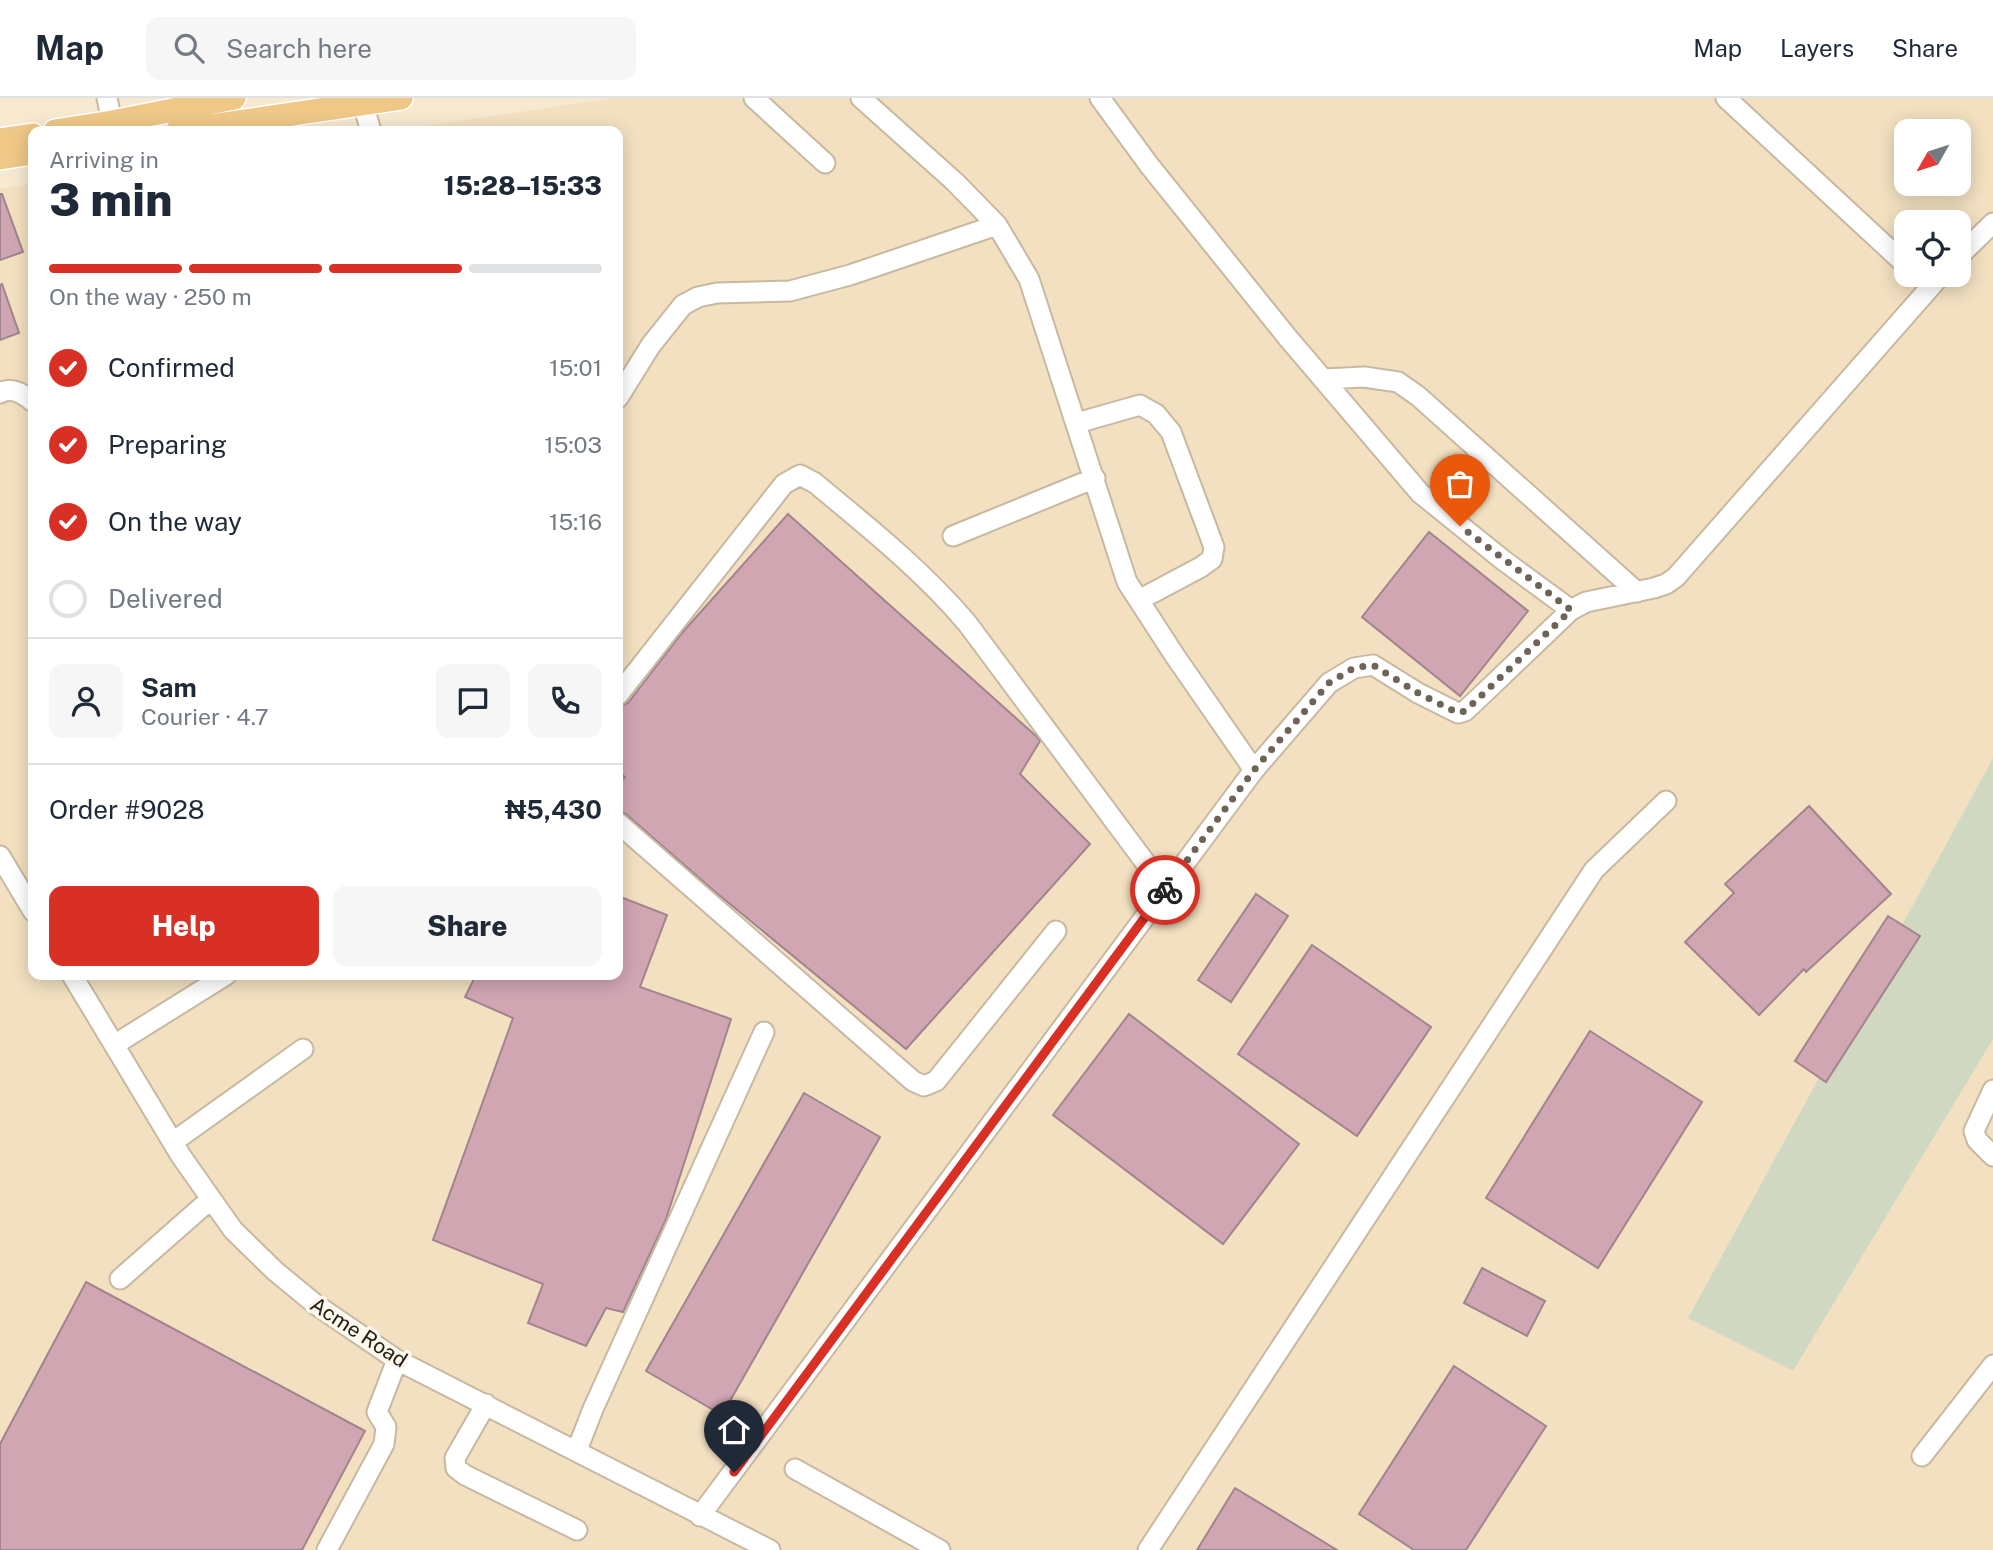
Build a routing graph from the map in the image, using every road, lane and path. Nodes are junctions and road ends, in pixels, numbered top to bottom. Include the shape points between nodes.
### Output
1 (107, 98) edge
2 (234, 98) edge
3 (401, 98) edge
4 (754, 98) edge
5 (861, 98) edge
6 (1100, 98) edge
7 (1726, 98) edge
8 (363, 104) junction
9 (112, 122) junction
10 (256, 125) edge
11 (87, 126) edge
12 (370, 126) edge
13 (28, 136) edge
14 (0, 140) edge
15 (28, 154) edge
16 (0, 158) edge
17 (825, 163) dead end
18 (1993, 223) edge
19 (997, 225) junction
20 (1971, 244) edge
21 (1894, 254) edge
22 (1922, 287) edge
23 (1323, 379) junction
24 (623, 390) edge
25 (0, 393) edge
26 (28, 398) edge
27 (1077, 424) junction
28 (1095, 478) junction
29 (953, 536) dead end
30 (1637, 592) junction
31 (1139, 600) junction
32 (1571, 610) junction
33 (623, 689) edge
34 (1254, 770) junction
35 (1666, 801) dead end
36 (623, 827) edge
37 (0, 856) edge
38 (1165, 889) junction
39 (28, 903) edge
40 (1056, 931) dead end
41 (75, 980) edge
42 (218, 980) edge
43 (764, 1032) dead end
44 (114, 1045) junction
45 (303, 1049) dead end
46 (1993, 1090) edge
47 (173, 1142) junction
48 (1993, 1156) edge
49 (211, 1199) junction
50 (120, 1279) dead end
51 (397, 1360) junction
52 (1993, 1365) edge
53 (486, 1404) junction
54 (577, 1450) junction
55 (1922, 1456) dead end
56 (795, 1469) dead end
57 (701, 1516) junction
58 (577, 1530) dead end
59 (327, 1550) edge
60 (770, 1550) edge
61 (940, 1550) edge
62 (1149, 1550) edge

1 - 9 street
2 - 9 main road
3 - 8 main road
4 - 17 street
5 - 19 street
6 - 23 street
7 - 21 street
8 - 10 main road
8 - 12 street
9 - 11 main road
13 - 14 main road
15 - 16 main road
18 - 20 street
19 - 24 street via 790,291 698,297 683,305
19 - 27 street via 1029,279
22 - 30 street via 1694,558 1666,584
23 - 30 street via 1364,377 1398,382
23 - 32 street via 1420,493
25 - 26 street via 18,391
27 - 28 street
27 - 31 street via 1140,405 1156,414 1171,432 1214,547 1212,559 1201,567
28 - 29 street
28 - 31 street via 1128,582
30 - 32 street via 1586,602
31 - 34 street
32 - 34 street via 1458,713 1373,665 1354,668 1329,683
33 - 38 street via 784,484 800,475 825,491 942,593
34 - 38 street
35 - 62 street via 1594,870
36 - 40 street via 912,1081 924,1086 936,1082
37 - 39 street
38 - 57 street
41 - 44 street, Acme Road
42 - 44 street
43 - 54 street
44 - 47 street, Acme Road
45 - 47 street
46 - 48 street via 1974,1131 1976,1140
47 - 49 street, Acme Road
49 - 50 street
49 - 51 street, Acme Road via 233,1230 275,1271
51 - 53 street, Acme Road
51 - 59 street via 377,1412 386,1427 384,1444
52 - 55 street
53 - 54 street, Acme Road
53 - 58 street via 455,1458 456,1468
54 - 57 street, Acme Road
56 - 61 street
57 - 60 street, Acme Road

